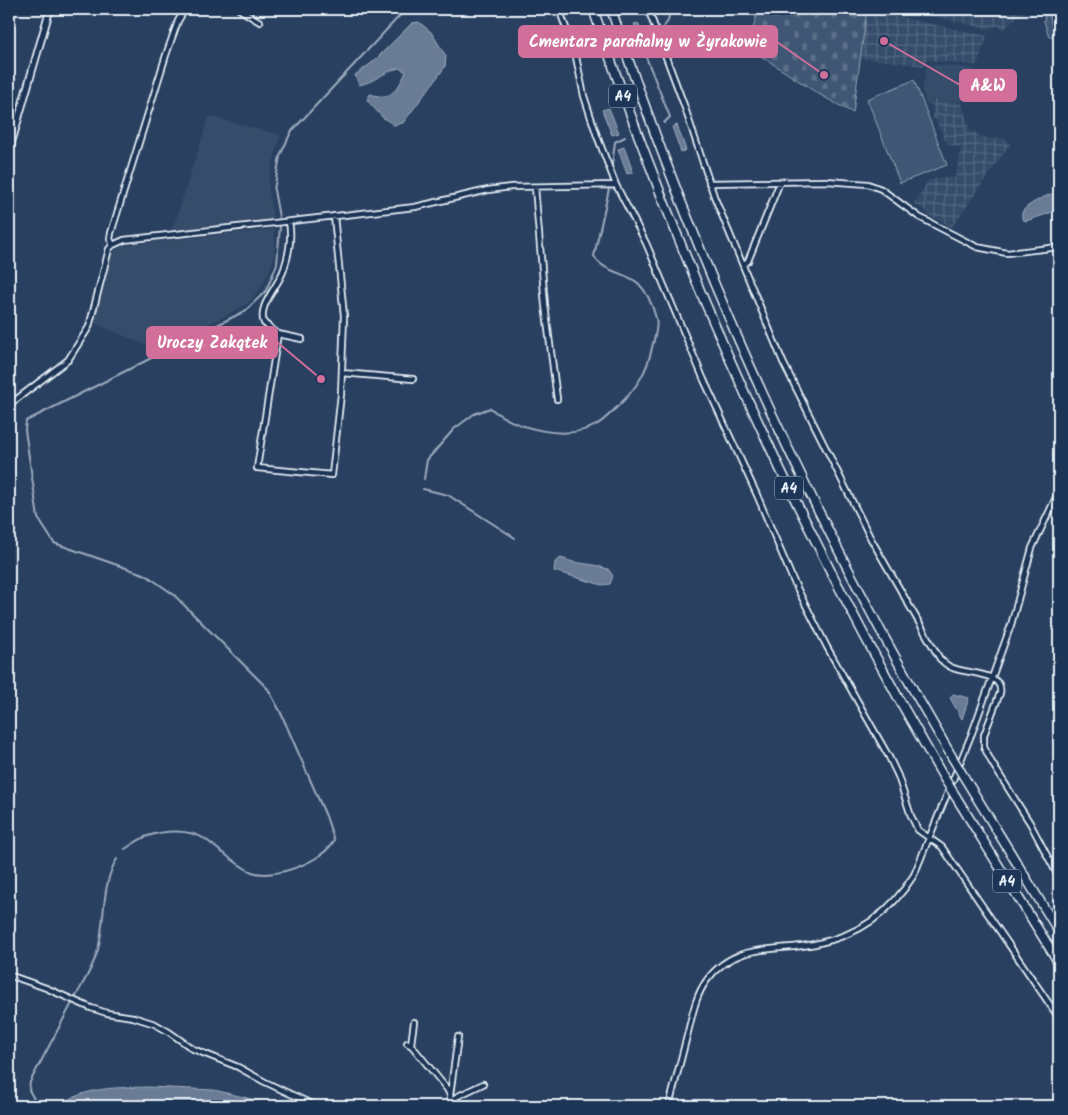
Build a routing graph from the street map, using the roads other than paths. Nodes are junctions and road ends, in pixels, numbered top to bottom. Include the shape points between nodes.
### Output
1 (50, 9) edge
2 (185, 9) edge
3 (239, 9) edge
4 (559, 9) edge
5 (593, 9) edge
6 (610, 9) edge
7 (648, 9) edge
8 (260, 22) dead end
9 (9, 151) edge
10 (780, 182) junction
11 (709, 183) junction
12 (616, 185) junction
13 (535, 187) junction
14 (334, 216) junction
15 (288, 222) junction
16 (113, 245) junction
17 (1059, 247) edge
18 (743, 265) junction
19 (278, 334) junction
20 (302, 339) dead end
21 (342, 374) junction
22 (413, 379) dead end
23 (558, 399) dead end
24 (9, 405) edge
25 (1059, 491) edge
26 (992, 677) junction
27 (929, 837) junction
28 (1059, 878) edge
29 (1059, 932) edge
30 (1059, 963) edge
31 (9, 976) edge
32 (1059, 1018) edge
33 (414, 1022) dead end
34 (458, 1037) dead end
35 (483, 1084) dead end
36 (450, 1095) junction
37 (451, 1104) edge
38 (316, 1106) edge
39 (669, 1106) edge

1 - 9 street
2 - 16 street via 166,55 111,233
3 - 8 street
4 - 12 street via 575,52 584,96
5 - 30 highway, A4, bridge via 626,104 704,302 792,494 862,632 944,778
6 - 29 highway, A4, bridge via 675,184 736,332 811,495 877,625 952,757
7 - 11 street
10 - 11 street
10 - 17 street via 868,184 881,189 919,217 986,250 1007,253
10 - 18 street via 748,261
11 - 18 street
12 - 13 street
12 - 27 street via 646,243 793,580 889,756 918,830
13 - 14 street via 488,190 414,207
13 - 23 street via 545,305
14 - 15 street
14 - 21 street via 344,316
15 - 16 street via 124,240
15 - 19 street via 290,230 285,268 262,313 264,323
16 - 24 street via 107,254 89,327 68,360
18 - 26 street via 783,362 871,540 940,659 951,668
19 - 20 street
19 - 21 street via 256,468 332,475
21 - 22 street
25 - 26 street via 1032,548 1011,625
26 - 27 street
26 - 28 street via 1001,688 984,735 984,747
27 - 32 street via 948,854
27 - 39 street via 904,891 870,923 845,936 814,944 744,952 724,963 707,979 697,997
31 - 38 street via 91,1008 155,1024 193,1049 238,1067
33 - 36 street via 409,1044
34 - 36 street
35 - 37 street via 456,1097
36 - 37 street

